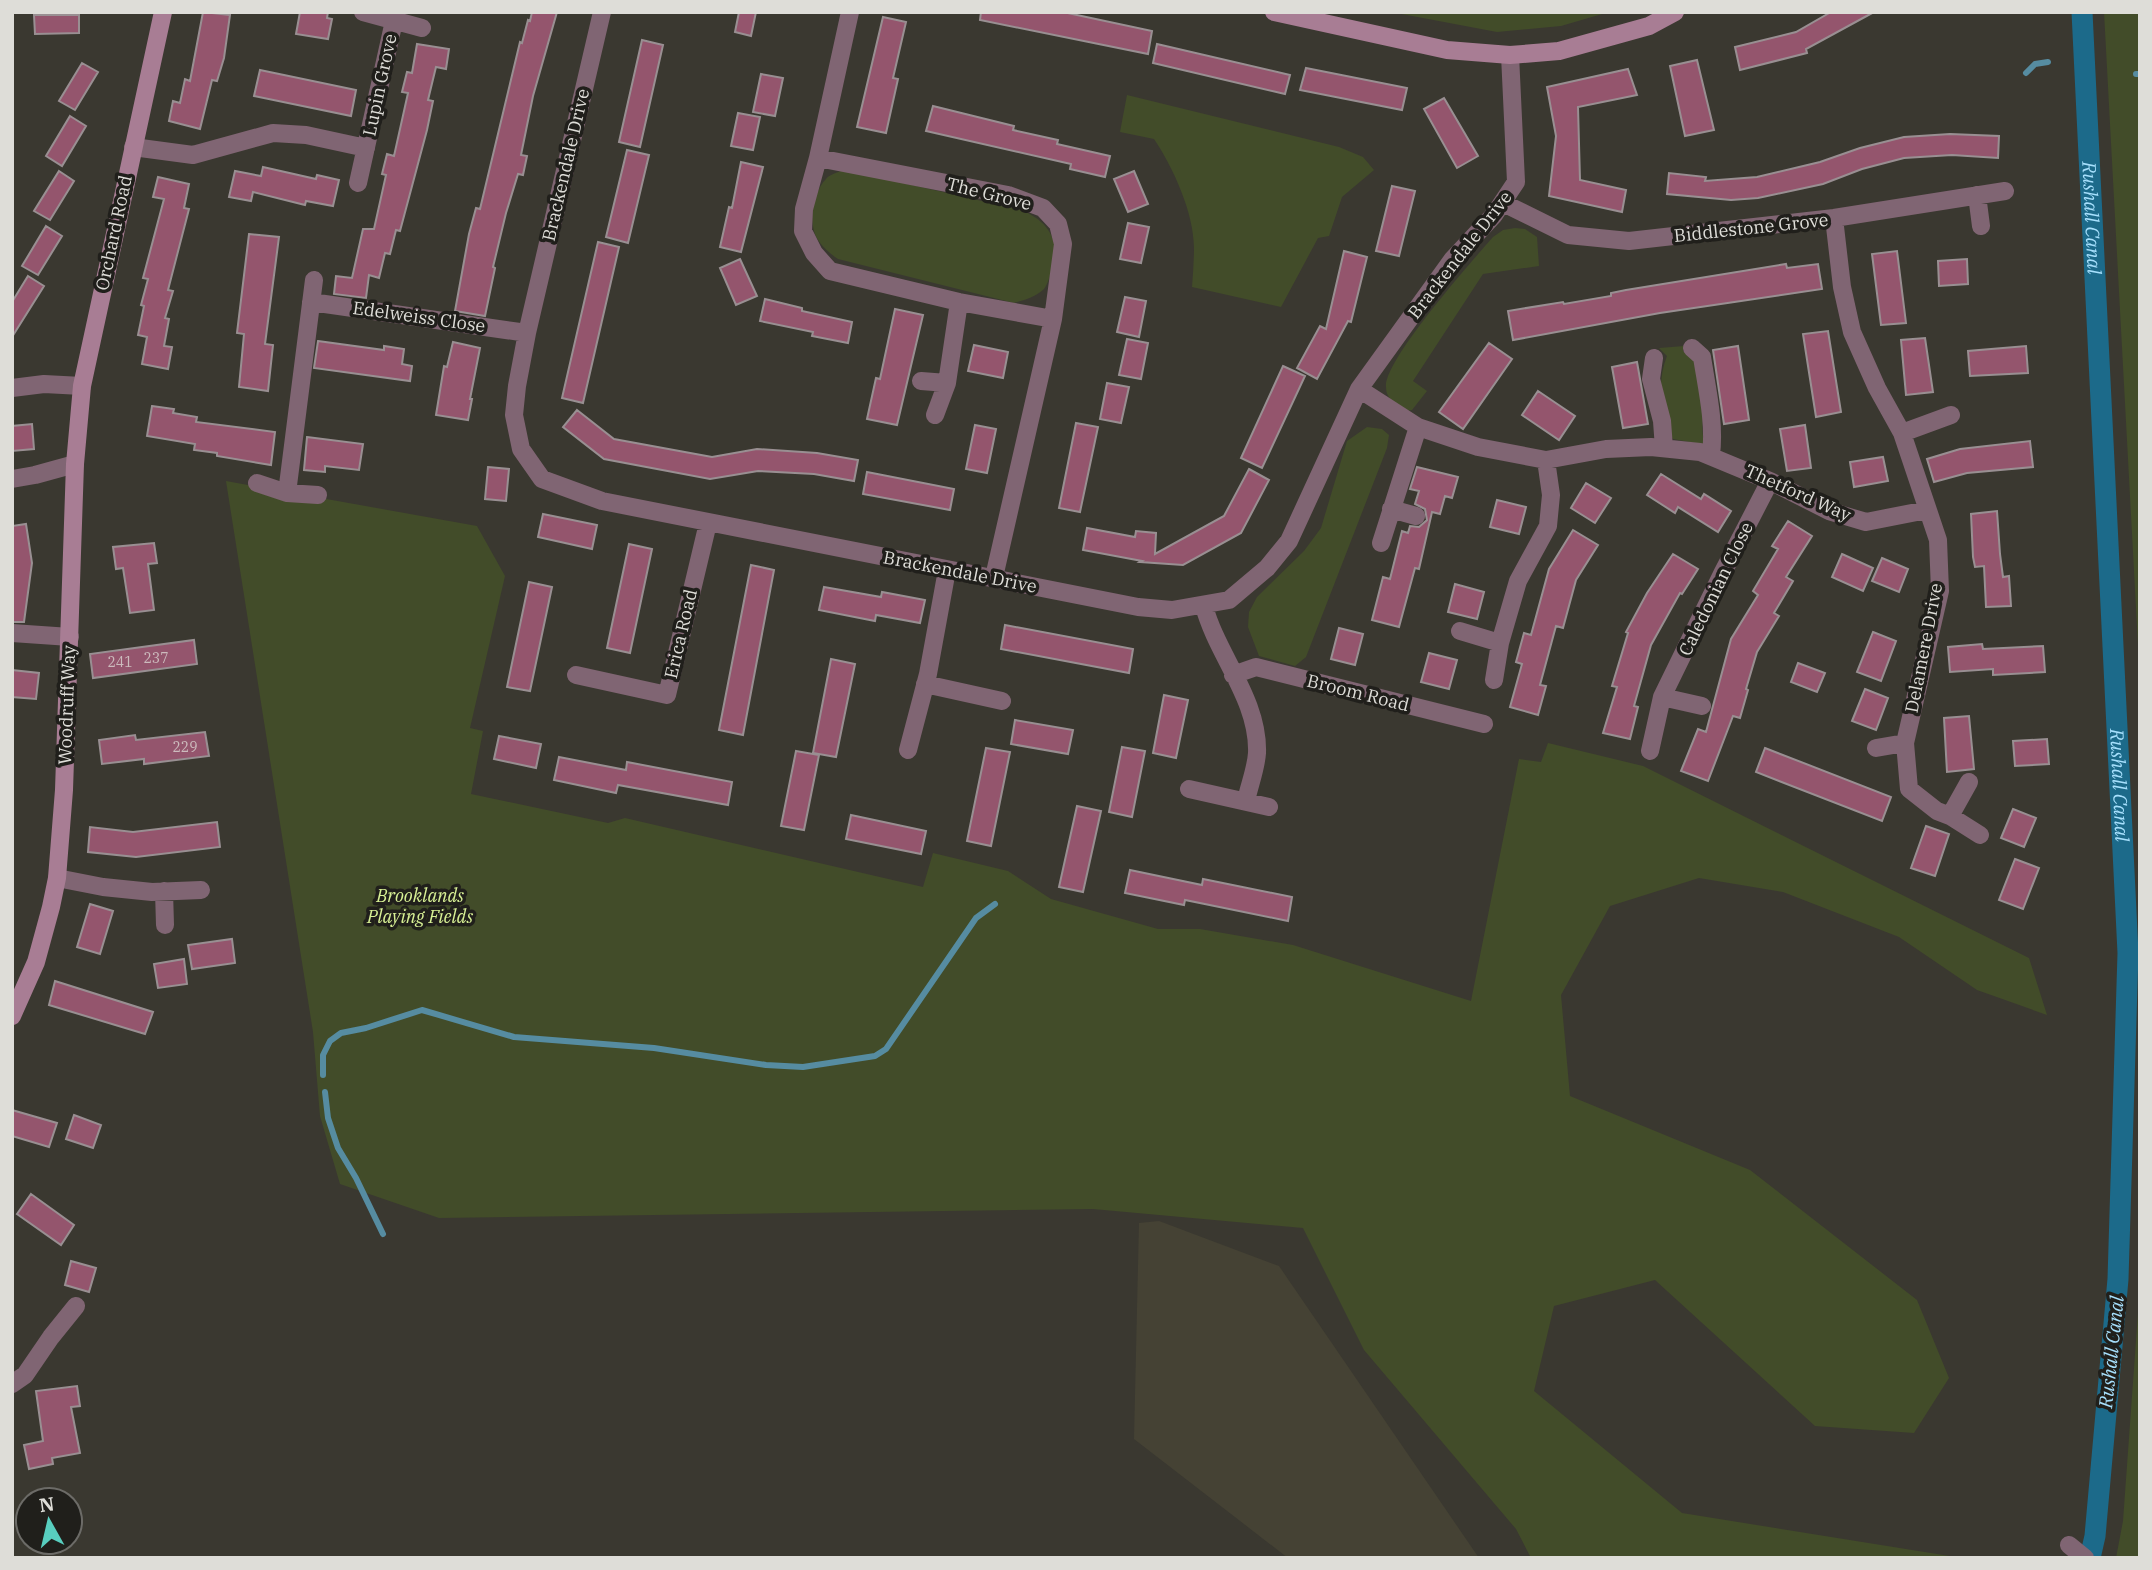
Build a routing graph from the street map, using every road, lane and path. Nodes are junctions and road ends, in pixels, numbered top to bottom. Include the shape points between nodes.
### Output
1 (163, 12) edge
2 (363, 12) edge
3 (602, 12) edge
4 (850, 12) edge
5 (1275, 12) edge
6 (1675, 12) edge
7 (394, 21) junction
8 (422, 28) dead end
9 (1510, 55) junction
10 (133, 147) junction
11 (366, 148) junction
12 (818, 158) junction
13 (358, 183) dead end
14 (2005, 191) dead end
15 (1977, 195) junction
16 (1503, 203) junction
17 (1834, 218) junction
18 (1981, 226) dead end
19 (314, 280) dead end
20 (311, 302) junction
21 (959, 302) junction
22 (1053, 319) junction
23 (527, 333) junction
24 (1692, 348) dead end
25 (1654, 358) dead end
26 (920, 381) dead end
27 (947, 383) junction
28 (82, 386) junction
29 (12, 388) edge
30 (1359, 390) junction
31 (935, 415) dead end
32 (1951, 415) dead end
33 (1418, 427) junction
34 (1902, 433) junction
35 (1664, 448) junction
36 (1711, 455) junction
37 (1546, 460) junction
38 (75, 464) junction
39 (12, 479) edge
40 (1770, 481) junction
41 (257, 484) dead end
42 (287, 493) junction
43 (318, 495) dead end
44 (1391, 509) junction
45 (1927, 510) junction
46 (1416, 516) dead end
47 (708, 523) junction
48 (1381, 543) dead end
49 (947, 570) junction
50 (994, 578) junction
51 (1204, 606) junction
52 (1460, 631) dead end
53 (12, 633) edge
54 (70, 636) junction
55 (1500, 643) junction
56 (576, 675) dead end
57 (1233, 675) junction
58 (1494, 680) dead end
59 (925, 684) junction
60 (1662, 697) junction
61 (1002, 701) dead end
62 (1702, 706) dead end
63 (1484, 724) dead end
64 (1905, 743) junction
65 (1876, 748) dead end
66 (908, 750) dead end
67 (1650, 751) dead end
68 (1969, 782) dead end
69 (1189, 789) dead end
70 (1246, 801) junction
71 (1269, 807) dead end
72 (1951, 817) junction
73 (1980, 835) dead end
74 (57, 878) junction
75 (201, 890) dead end
76 (164, 891) junction
77 (165, 925) dead end
78 (12, 1016) edge
79 (76, 1307) dead end
80 (34, 1328) dead end
81 (51, 1337) junction
82 (12, 1384) edge
83 (2068, 1545) dead end
84 (2085, 1558) edge

1 - 10 street, Orchard Road
2 - 7 street, Lupin Grove
3 - 23 street, Brackendale Drive
4 - 12 street
5 - 9 street via 1447,50
6 - 9 street via 1649,26 1559,51
7 - 8 street, Lupin Grove
7 - 11 street, Lupin Grove
9 - 16 street, Brackendale Drive via 1516,182
10 - 11 street, Lupin Grove via 192,155 273,133
10 - 28 street, Orchard Road
11 - 13 street, Lupin Grove
12 - 21 street via 803,231 830,271
12 - 22 street, The Grove via 1008,195 1043,208 1058,224 1063,244
14 - 15 street, Biddlestone Grove
15 - 17 street, Biddlestone Grove
15 - 18 street
16 - 17 street, Biddlestone Grove via 1568,235 1629,241
16 - 30 street, Brackendale Drive via 1452,260
17 - 34 street, Delamere Drive via 1852,332
19 - 20 street
20 - 23 street, Edelweiss Close
20 - 42 street
21 - 22 street
21 - 27 street
22 - 50 street, The Grove
23 - 47 street, Brackendale Drive via 514,415 521,449 542,479 602,501
24 - 36 street via 1702,357
25 - 35 street via 1651,379
26 - 27 street
27 - 31 street
28 - 29 street
28 - 38 street, Woodruff Way
30 - 33 street, Thetford Way
30 - 51 street, Brackendale Drive via 1289,541 1267,568 1229,600
32 - 34 street
33 - 37 street, Thetford Way via 1478,447
33 - 44 street
34 - 45 street, Delamere Drive
35 - 36 street, Thetford Way
35 - 37 street, Thetford Way via 1606,449
36 - 40 street, Thetford Way
37 - 55 street via 1551,495 1548,526 1518,581
38 - 39 street
38 - 54 street, Woodruff Way
40 - 45 street, Thetford Way via 1829,511 1866,523
40 - 60 street, Caledonian Close
41 - 42 street
42 - 43 street
44 - 46 street
44 - 48 street
45 - 64 street, Delamere Drive via 1938,540 1940,591
47 - 49 street, Brackendale Drive
47 - 56 street, Erica Road via 667,695
49 - 50 street, Brackendale Drive
49 - 59 street
50 - 51 street, Brackendale Drive via 1138,607 1172,610
51 - 57 street
52 - 55 street
53 - 54 street
54 - 74 street, Woodruff Way
55 - 58 street
57 - 63 street, Broom Road via 1255,667
57 - 70 street via 1252,716 1257,753
59 - 61 street
59 - 66 street
60 - 62 street
60 - 67 street, Caledonian Close
64 - 65 street
64 - 72 street, Delamere Drive via 1909,789
68 - 72 street
69 - 70 street
70 - 71 street
72 - 73 street, Delamere Drive
74 - 76 street
74 - 78 street, Woodruff Way via 36,962
75 - 76 street
76 - 77 street
79 - 81 street
80 - 81 street
81 - 82 street via 25,1376
83 - 84 street

